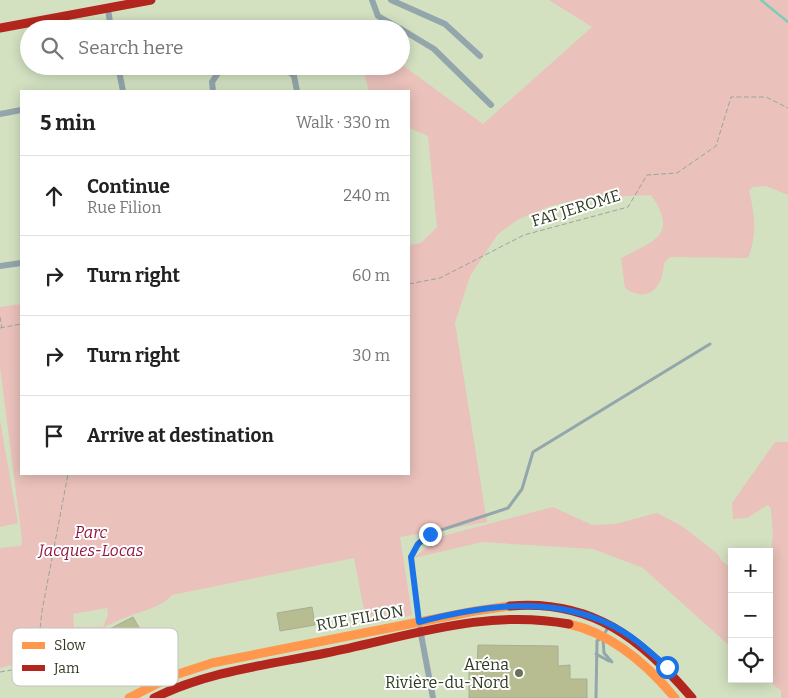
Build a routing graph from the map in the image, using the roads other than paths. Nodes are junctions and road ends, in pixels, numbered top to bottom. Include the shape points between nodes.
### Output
1 (151, 0) edge
2 (372, 0) edge
3 (391, 0) edge
4 (108, 9) junction
5 (45, 20) edge
6 (110, 20) edge
7 (385, 20) edge
8 (20, 24) edge
9 (0, 28) edge
10 (410, 34) edge
11 (480, 56) dead end
12 (120, 75) edge
13 (217, 75) edge
14 (293, 75) edge
15 (123, 90) edge
16 (213, 90) edge
17 (297, 90) edge
18 (492, 105) dead end
19 (20, 110) edge
20 (0, 114) edge
21 (20, 263) edge
22 (0, 266) edge
23 (710, 344) dead end
24 (419, 622) junction
25 (610, 624) junction
26 (420, 633) junction
27 (603, 636) junction
28 (596, 654) junction
29 (178, 674) edge
30 (152, 686) edge
31 (176, 686) edge
32 (178, 686) edge
33 (129, 698) edge
34 (154, 698) edge
35 (433, 698) edge
36 (596, 698) edge
37 (674, 698) edge
38 (692, 698) edge

1 - 4 street
2 - 7 street via 378,16
3 - 11 street via 445,24
4 - 5 street
4 - 6 street
8 - 9 street
10 - 18 street via 434,49
12 - 15 street
13 - 16 street via 212,82
14 - 17 street
19 - 20 street
21 - 22 street
23 - 24 lane via 533,452 522,489 508,508 430,534 418,544 411,557
24 - 25 street, RUE FILION via 492,607 523,605 553,608
24 - 26 street
24 - 29 street, RUE FILION via 215,662
25 - 27 lane
25 - 38 street, RUE FILION via 643,645 667,667
26 - 27 street, RUE FILION via 495,619 526,618 555,621
26 - 32 street, RUE FILION
26 - 35 street
27 - 28 lane via 597,641
27 - 28 lane via 604,653 612,662
27 - 37 street, RUE FILION via 645,664
28 - 36 lane
30 - 33 street, RUE FILION
31 - 34 street, RUE FILION

